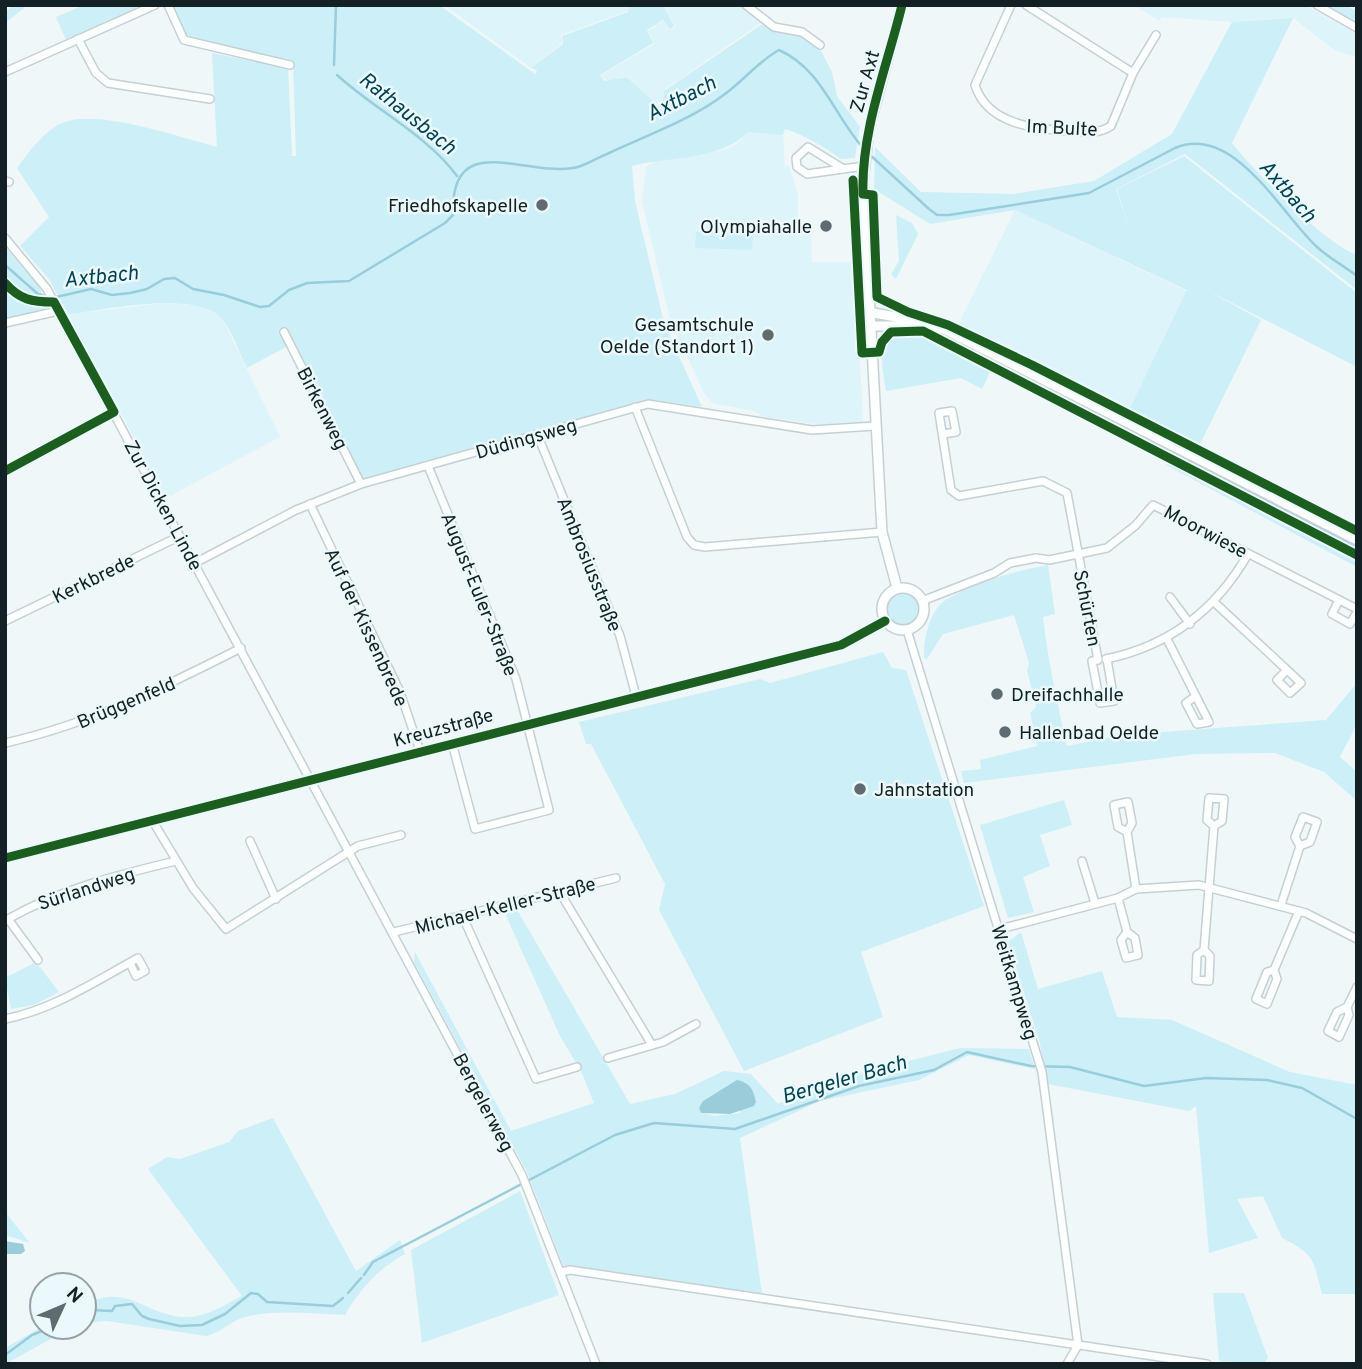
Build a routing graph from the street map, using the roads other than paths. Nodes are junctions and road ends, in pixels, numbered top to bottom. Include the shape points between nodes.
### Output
1 (155, 5) edge
2 (168, 5) edge
3 (746, 5) edge
4 (902, 5) edge
5 (1011, 5) edge
6 (1026, 5) edge
7 (1317, 5) edge
8 (1357, 28) edge
9 (1156, 35) dead end
10 (78, 39) junction
11 (820, 44) dead end
12 (290, 65) dead end
13 (5, 72) edge
14 (1133, 74) junction
15 (210, 99) dead end
16 (864, 161) junction
17 (842, 168) junction
18 (5, 238) edge
19 (58, 311) junction
20 (868, 312) junction
21 (5, 323) edge
22 (869, 326) junction
23 (284, 332) dead end
24 (961, 338) junction
25 (635, 407) junction
26 (114, 412) junction
27 (875, 426) junction
28 (537, 434) junction
29 (943, 434) dead end
30 (428, 466) junction
31 (5, 471) edge
32 (361, 484) junction
33 (310, 504) junction
34 (881, 532) junction
35 (180, 536) junction
36 (1357, 540) edge
37 (1248, 554) junction
38 (1078, 555) junction
39 (195, 563) junction
40 (897, 589) junction
41 (1170, 597) dead end
42 (1339, 600) junction
43 (922, 601) junction
44 (1214, 602) junction
45 (1357, 611) edge
46 (5, 621) edge
47 (885, 621) junction
48 (1190, 624) junction
49 (907, 630) junction
50 (1167, 639) junction
51 (241, 648) junction
52 (1107, 659) junction
53 (1098, 660) junction
54 (1287, 670) dead end
55 (636, 696) junction
56 (1196, 696) dead end
57 (527, 723) junction
58 (5, 743) edge
59 (452, 743) junction
60 (420, 751) junction
61 (312, 779) junction
62 (152, 820) junction
63 (1214, 826) dead end
64 (1126, 832) dead end
65 (401, 835) dead end
66 (250, 841) dead end
67 (1300, 846) dead end
68 (349, 852) junction
69 (5, 858) edge
70 (176, 861) junction
71 (1082, 861) dead end
72 (616, 878) dead end
73 (1136, 889) junction
74 (1208, 889) junction
75 (559, 891) junction
76 (1118, 898) junction
77 (276, 899) junction
78 (1095, 903) junction
79 (1281, 905) junction
80 (1299, 911) junction
81 (461, 915) junction
82 (1000, 929) junction
83 (394, 932) junction
84 (1127, 932) dead end
85 (1355, 936) edge
86 (1205, 950) dead end
87 (38, 960) dead end
88 (130, 963) dead end
89 (1274, 970) dead end
90 (1357, 987) edge
91 (1347, 1007) dead end
92 (5, 1019) edge
93 (695, 1024) dead end
94 (652, 1045) junction
95 (608, 1058) dead end
96 (577, 1067) dead end
97 (561, 1272) junction
98 (1078, 1345) junction
99 (596, 1364) edge
100 (1068, 1364) edge
101 (1207, 1364) edge

1 - 10 street
2 - 12 street via 180,36 192,44
3 - 11 street via 774,27 802,32
4 - 16 street, Zur Axt
5 - 14 street, Im Bulte via 975,85 992,110 1018,125 1103,131 1111,126
6 - 14 street
7 - 8 street
9 - 14 street, Im Bulte
10 - 13 street
10 - 15 street via 96,74 108,83
16 - 17 street
16 - 20 street, Zur Axt
17 - 17 street via 808,148 796,158 797,167 807,174
18 - 19 street, Zur Dicken Linde via 47,289
19 - 21 street
19 - 26 street, Zur Dicken Linde
20 - 22 street, Zur Axt
20 - 24 street via 913,320
22 - 24 street via 912,325
22 - 27 street, Zur Axt
23 - 32 street, Birkenweg
24 - 36 street
25 - 27 street, Düdingsweg via 656,404 812,430
25 - 28 street, Düdingsweg
25 - 34 street via 694,545
26 - 31 street
26 - 35 street, Zur Dicken Linde
27 - 34 street, Zur Axt
28 - 30 street, Düdingsweg
28 - 55 street, Ambrosiusstraße via 621,636
29 - 38 street, Schürten via 951,489 958,496 1044,481 1067,493
30 - 32 street, Düdingsweg
30 - 57 street, August-Euler-Straße via 505,649
32 - 33 street, Düdingsweg
33 - 39 street, Düdingsweg
33 - 60 street, Auf der Kissenbrede via 394,679
34 - 40 street, Zur Axt
35 - 39 street, Zur Dicken Linde
35 - 46 street, Kerkbrede
37 - 38 street, Moorwiese via 1153,505 1116,543
37 - 42 street, Moorwiese
37 - 44 street, Schürten
38 - 43 street, Moorwiese via 1010,563
38 - 53 street, Schürten
39 - 51 street, Zur Dicken Linde
40 - 43 street via 915,591
40 - 47 street via 883,600
41 - 48 street
42 - 45 street, Moorwiese
42 - 45 street, Moorwiese via 1332,614 1350,624
43 - 49 street via 923,615
44 - 48 street, Schürten
44 - 54 street
47 - 49 street via 895,629
47 - 55 street, Kreuzstraße via 841,645
48 - 50 street, Schürten
49 - 82 street, Weitkampweg
50 - 52 street, Schürten
50 - 56 street
51 - 58 street, Brüggenfeld via 130,704 50,733
51 - 61 street, Zur Dicken Linde
52 - 53 street, Schürten
52 - 53 street, Schürten via 1114,701 1100,703 1092,661
55 - 57 street, Kreuzstraße
57 - 59 street, Kreuzstraße
57 - 59 street, August-Euler-Straße via 549,810 475,829
59 - 60 street, Kreuzstraße
60 - 61 street, Kreuzstraße
61 - 62 street, Kreuzstraße
61 - 68 street, Bergelerweg
62 - 69 street, Kreuzstraße
62 - 70 street
63 - 74 street
64 - 73 street
65 - 68 street
66 - 77 street
67 - 79 street
68 - 77 street
68 - 83 street, Bergelerweg
70 - 77 street via 226,929
70 - 87 street, Sürlandweg via 94,881 42,900 8,919
71 - 78 street
72 - 75 street, Michael-Keller-Straße
73 - 74 street via 1199,885
73 - 76 street
74 - 79 street
74 - 86 street
75 - 81 street, Michael-Keller-Straße
75 - 94 street
76 - 78 street
76 - 84 street
78 - 82 street
79 - 80 street
80 - 85 street
80 - 89 street
81 - 83 street, Michael-Keller-Straße
81 - 96 street via 536,1079
82 - 98 street, Weitkampweg via 1042,1072
83 - 97 street, Bergelerweg via 522,1175
88 - 92 street via 38,1011
90 - 91 street
93 - 94 street
94 - 95 street
97 - 98 street via 582,1271
97 - 99 street, Bergelerweg
98 - 100 street
98 - 101 street

